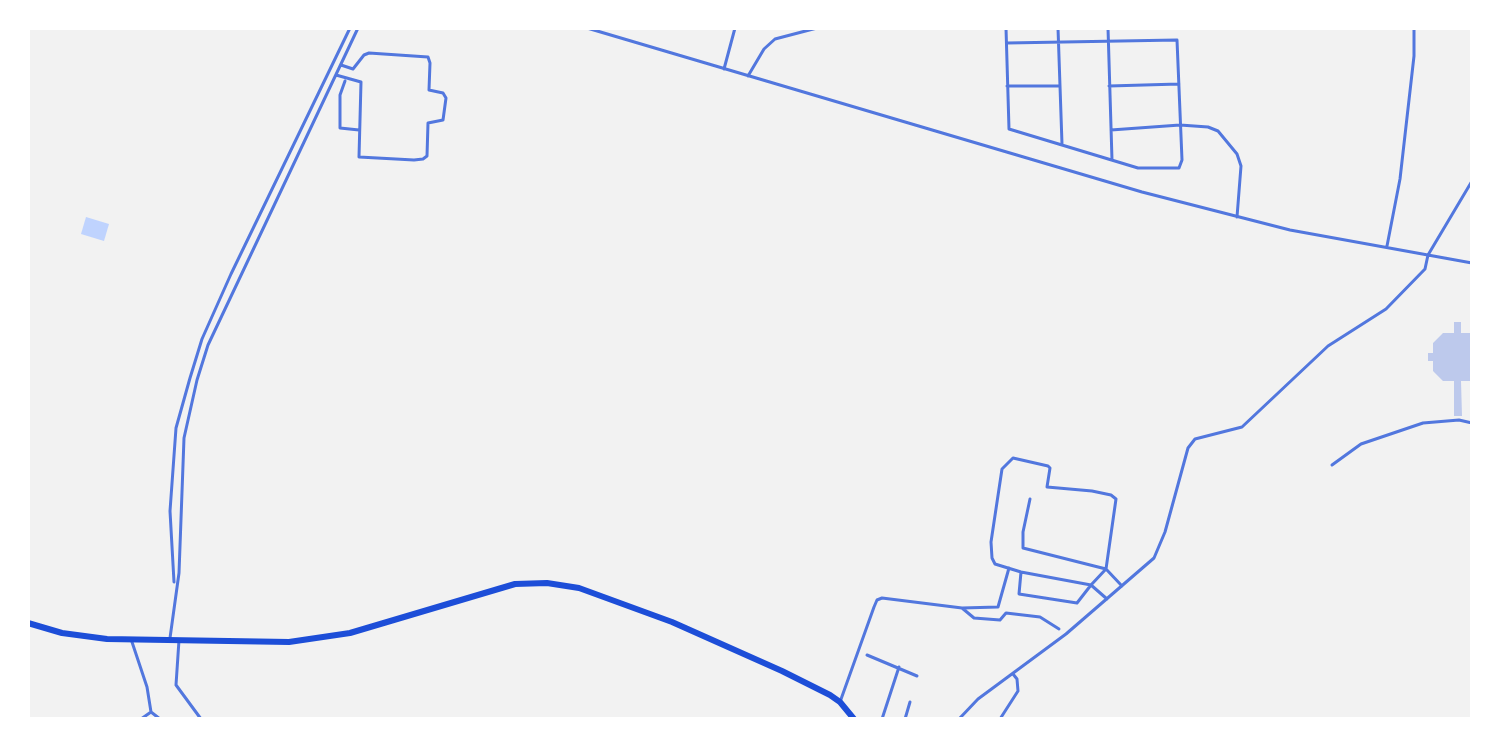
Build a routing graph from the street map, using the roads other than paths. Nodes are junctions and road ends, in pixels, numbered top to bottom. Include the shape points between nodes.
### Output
1 (350, 28) edge
2 (358, 28) edge
3 (587, 28) edge
4 (735, 28) edge
5 (817, 28) edge
6 (1006, 28) edge
7 (1058, 28) edge
8 (1108, 28) edge
9 (1415, 29) edge
10 (1108, 40) junction
11 (1058, 42) junction
12 (1007, 43) junction
13 (341, 65) junction
14 (724, 69) junction
15 (336, 75) junction
16 (748, 76) junction
17 (346, 79) junction
18 (1179, 84) junction
19 (1007, 86) junction
20 (1060, 86) junction
21 (1109, 86) junction
22 (1180, 125) junction
23 (359, 130) junction
24 (1111, 130) junction
25 (1062, 145) junction
26 (1112, 160) junction
27 (1472, 181) edge
28 (1237, 217) junction
29 (1387, 248) junction
30 (1428, 255) junction
31 (1472, 263) edge
32 (188, 383) junction
33 (195, 385) junction
34 (1472, 423) edge
35 (1332, 465) dead end
36 (1030, 499) dead end
37 (180, 510) junction
38 (170, 511) junction
39 (1009, 568) junction
40 (1106, 569) junction
41 (1021, 572) junction
42 (1091, 585) junction
43 (175, 586) junction
44 (1122, 586) junction
45 (1107, 599) junction
46 (962, 608) junction
47 (28, 623) edge
48 (1059, 629) dead end
49 (131, 639) junction
50 (169, 640) junction
51 (179, 640) junction
52 (867, 655) dead end
53 (899, 667) junction
54 (1012, 673) junction
55 (917, 676) dead end
56 (840, 702) junction
57 (910, 702) dead end
58 (151, 712) junction
59 (141, 719) edge
60 (160, 719) edge
61 (200, 719) edge
62 (854, 719) edge
63 (882, 719) edge
64 (905, 719) edge
65 (959, 719) edge
66 (1000, 719) edge

1 - 32 street via 202,339
2 - 13 street
3 - 14 street
4 - 14 street
5 - 16 street via 775,39
6 - 12 street
7 - 11 street
8 - 10 street
9 - 29 street via 1400,179
10 - 11 street
10 - 18 street via 1177,40
10 - 21 street
11 - 12 street
11 - 20 street
12 - 19 street
13 - 15 street
13 - 23 street via 353,69 369,53 423,55 430,63 429,90 446,98 443,120 428,123 423,159 359,157
14 - 16 street
15 - 17 street
15 - 33 street via 208,345
16 - 28 street
17 - 23 street via 361,82
17 - 23 street via 340,95 340,128
18 - 21 street
18 - 22 street
19 - 20 street
19 - 25 street via 1009,129
20 - 25 street
21 - 24 street
22 - 24 street
22 - 26 street via 1179,168 1138,168
22 - 28 street via 1218,131 1237,154
24 - 26 street
25 - 26 street
27 - 30 street
28 - 29 street
29 - 30 street
30 - 31 street
30 - 44 street via 1425,269 1386,309 1328,346 1242,427 1195,439 1154,558
32 - 33 street
32 - 38 street via 176,428
33 - 37 street via 184,438
34 - 35 street via 1423,423 1361,444
36 - 40 street via 1023,548
37 - 38 street
37 - 43 street
38 - 43 street
39 - 40 street via 995,564 991,542 1003,464 1013,458 1048,466 1047,487 1116,499
39 - 41 street
39 - 46 street via 998,607
40 - 42 street
40 - 44 street
41 - 42 street
41 - 42 street via 1019,591 1024,597 1077,603
42 - 45 street
43 - 50 street
44 - 45 street
45 - 54 street
46 - 48 street via 974,618 1000,620 1006,613 1040,617
46 - 56 street via 894,597 877,600
47 - 49 highway via 62,633
49 - 50 highway
49 - 58 street
50 - 51 highway
51 - 56 highway via 314,639 515,584 547,583 579,588 672,622
51 - 61 street via 176,685
52 - 53 street
53 - 55 street
53 - 63 street
54 - 65 street
54 - 66 street via 1018,691
56 - 62 highway
57 - 64 street
58 - 59 street
58 - 60 street

